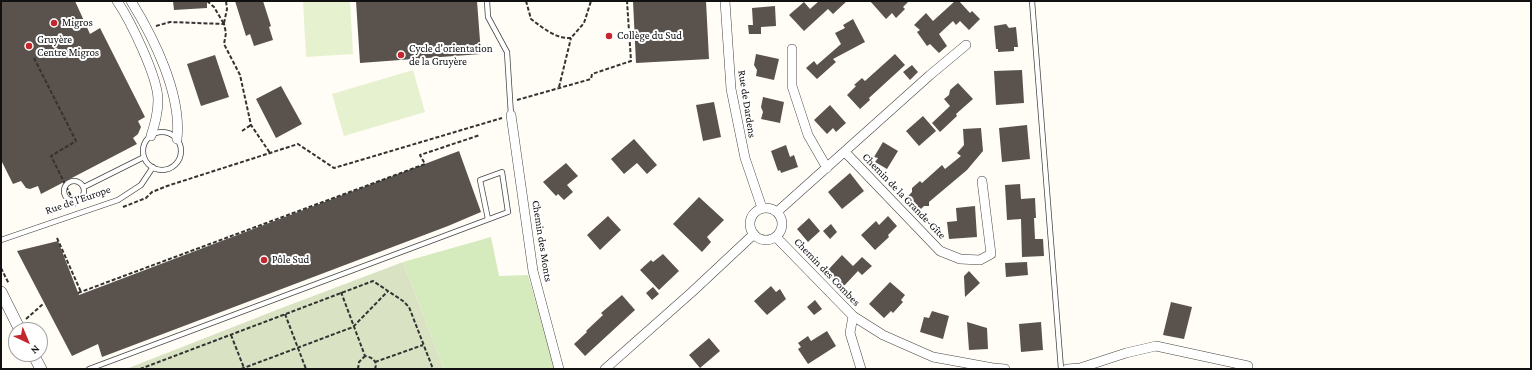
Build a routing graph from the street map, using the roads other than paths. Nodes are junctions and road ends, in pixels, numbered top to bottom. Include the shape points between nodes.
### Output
1 (117, 1) edge
2 (131, 1) edge
3 (487, 1) edge
4 (725, 1) edge
5 (1032, 1) edge
6 (966, 45) dead end
7 (792, 49) dead end
8 (511, 115) joint
9 (151, 136) junction
10 (177, 139) junction
11 (845, 152) junction
12 (144, 157) junction
13 (153, 168) junction
14 (827, 168) junction
15 (982, 181) dead end
16 (84, 187) junction
17 (762, 208) junction
18 (778, 212) junction
19 (488, 219) junction
20 (754, 234) junction
21 (776, 237) junction
22 (1, 240) edge
23 (1, 292) edge
24 (853, 316) junction
25 (20, 322) edge
26 (1248, 366) dead end
27 (89, 369) edge
28 (559, 369) edge
29 (605, 369) edge
30 (861, 369) edge
31 (1000, 369) edge
32 (1061, 369) edge
33 (1067, 369) edge

1 - 9 street via 136,36 153,77 158,98 157,116
2 - 10 street via 148,28 164,66 178,125
3 - 8 lane via 488,18 507,52
4 - 17 street, Rue de Dardens via 731,89 745,158
5 - 32 lane
6 - 11 street, Chemin de la Grande-Gîte
7 - 14 street via 792,86 808,135
8 - 28 street, Chemin des Monts via 533,271
9 - 10 lane via 157,132 165,132
9 - 12 lane via 143,148
10 - 13 lane via 181,149 180,157 175,164 168,169
11 - 14 street, Chemin de la Grande-Gîte
11 - 15 street, Chemin de la Grande-Gîte via 940,251 960,259 980,260 991,254
12 - 13 lane
12 - 16 lane
13 - 22 lane, Rue de l'Europe via 141,185 118,200
14 - 18 street, Chemin de la Grande-Gîte
16 - 16 lane via 74,180 68,182 64,187 64,194 75,202 85,194
17 - 18 street
17 - 20 street via 754,213 751,220
18 - 21 street via 782,225
19 - 19 lane via 508,212 502,172 480,180
19 - 27 lane
20 - 21 street via 764,240
20 - 29 street
21 - 24 street, Chemin des Combes
23 - 25 street
24 - 30 street via 850,333
24 - 31 street, Chemin des Combes via 883,335 933,357
26 - 33 street via 1156,346 1080,368

